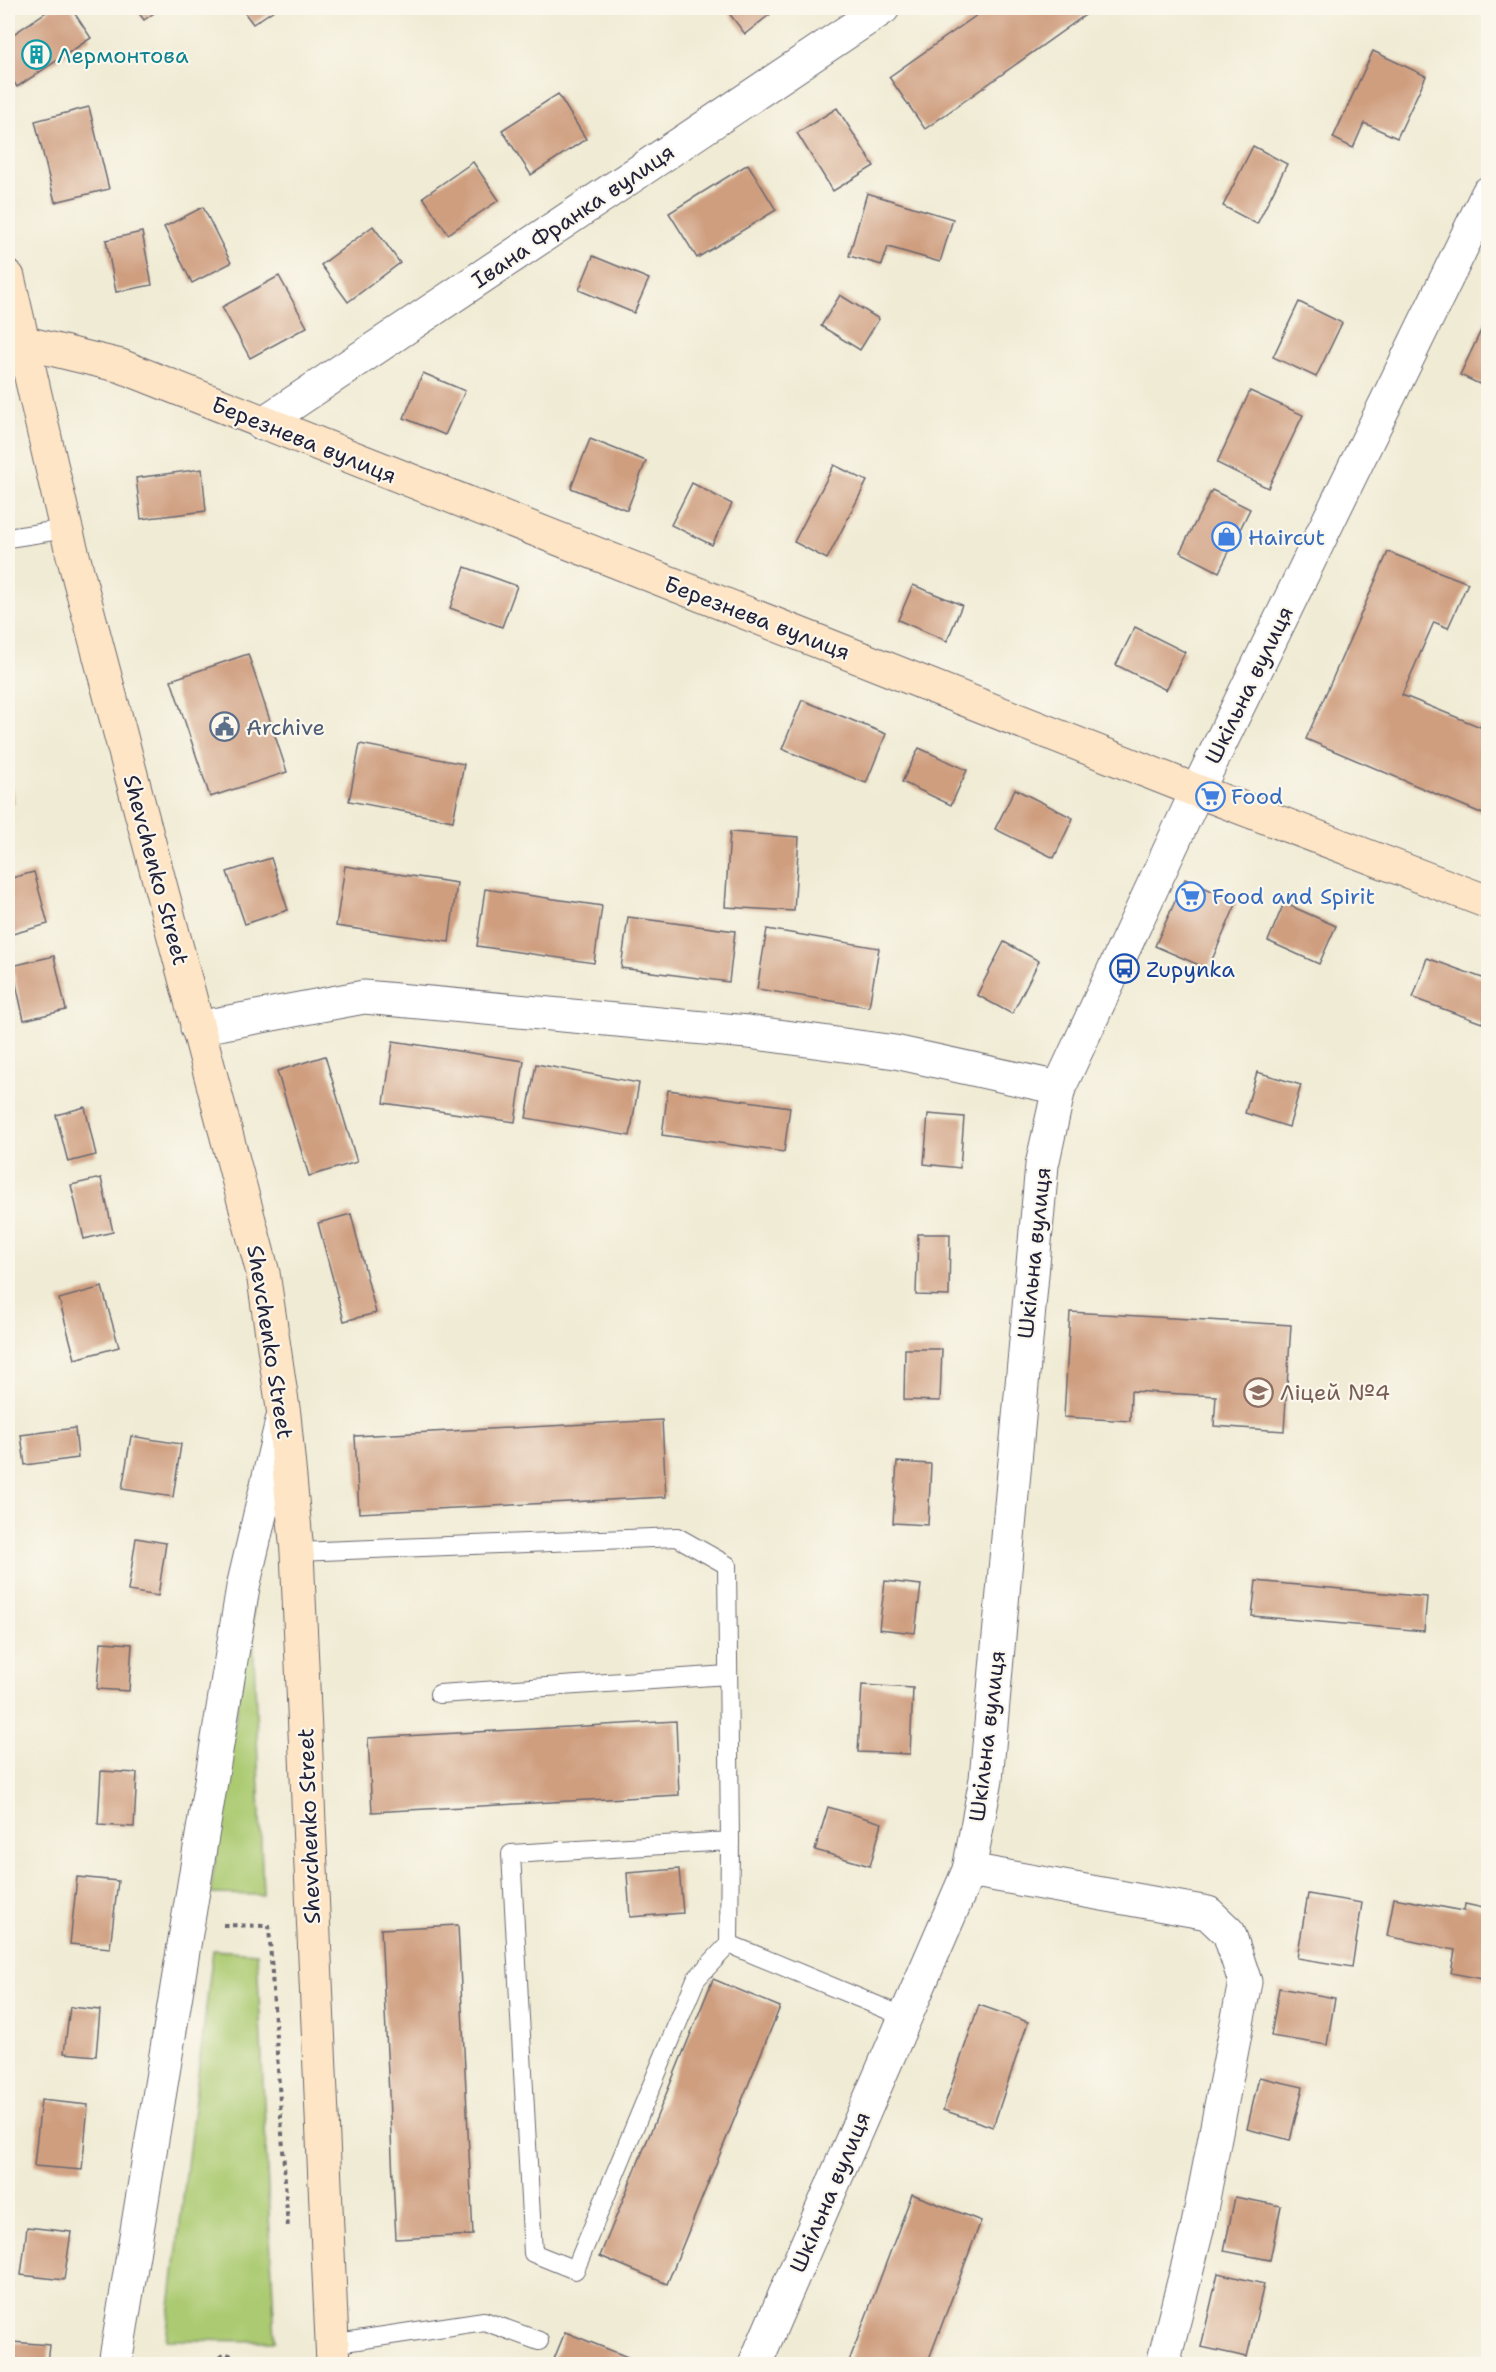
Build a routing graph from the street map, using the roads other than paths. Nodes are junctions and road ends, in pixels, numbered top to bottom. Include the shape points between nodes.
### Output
1 (883, 8) edge
2 (1488, 193) edge
3 (8, 277) edge
4 (22, 342) junction
5 (262, 424) junction
6 (66, 529) junction
7 (8, 538) edge
8 (1197, 791) junction
9 (1488, 902) edge
10 (197, 1028) junction
11 (1059, 1088) junction
12 (284, 1415) junction
13 (297, 1552) junction
14 (728, 1675) junction
15 (439, 1694) dead end
16 (730, 1841) junction
17 (969, 1870) junction
18 (729, 1944) junction
19 (905, 2017) junction
20 (539, 2341) dead end
21 (332, 2354) edge
22 (115, 2364) edge
23 (755, 2364) edge
24 (1163, 2364) edge

1 - 5 street, Івана Франка вулиця
2 - 8 street, Шкільна вулиця
3 - 4 main road, Shevchenko Street
4 - 5 main road, Березнева вулиця via 121,366
4 - 6 main road, Shevchenko Street
5 - 8 main road, Березнева вулиця
6 - 7 lane
6 - 10 main road, Shevchenko Street
8 - 9 main road, Березнева вулиця
8 - 11 street, Шкільна вулиця
10 - 11 street via 364,997 748,1032 895,1052
10 - 12 main road, Shevchenko Street via 263,1273
11 - 17 street, Шкільна вулиця via 1042,1166 986,1779
12 - 13 main road, Shevchenko Street
12 - 22 street via 243,1587
13 - 14 lane via 678,1537 726,1565
13 - 21 main road, Shevchenko Street
14 - 15 lane
14 - 16 lane
16 - 18 lane
16 - 18 lane via 511,1854 533,2253 575,2270 696,1979
17 - 19 street, Шкільна вулиця
17 - 24 street via 1208,1913 1229,1933 1245,1982 1197,2230
18 - 19 lane
19 - 23 street, Шкільна вулиця
20 - 21 lane via 484,2321

